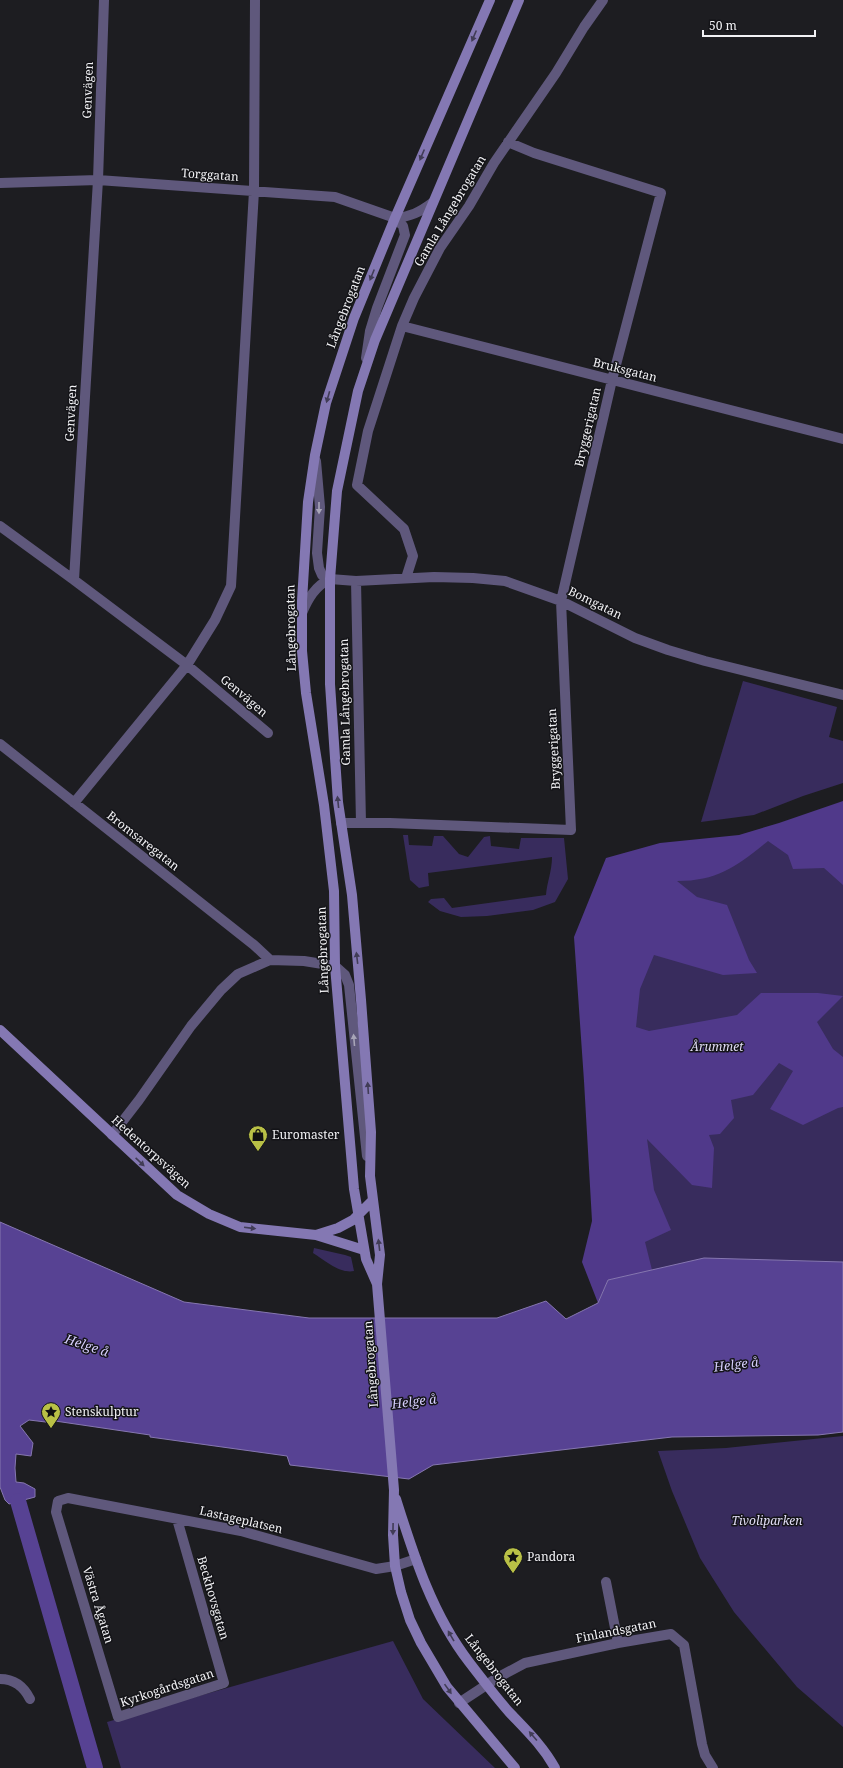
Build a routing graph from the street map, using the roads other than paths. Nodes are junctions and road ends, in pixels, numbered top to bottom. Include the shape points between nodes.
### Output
1 (104, 0) edge
2 (256, 0) edge
3 (490, 0) edge
4 (519, 0) edge
5 (603, 0) edge
6 (508, 142) junction
7 (98, 180) junction
8 (0, 183) edge
9 (254, 191) junction
10 (432, 203) junction
11 (395, 218) junction
12 (402, 326) junction
13 (365, 368) junction
14 (612, 380) junction
15 (843, 439) edge
16 (315, 455) junction
17 (0, 526) edge
18 (406, 578) junction
19 (330, 579) junction
20 (74, 580) junction
21 (356, 581) junction
22 (561, 601) junction
23 (302, 613) junction
24 (188, 665) junction
25 (843, 695) edge
26 (268, 733) dead end
27 (0, 744) edge
28 (74, 803) junction
29 (341, 823) junction
30 (361, 823) junction
31 (270, 960) junction
32 (335, 966) junction
33 (0, 1030) edge
34 (112, 1135) junction
35 (370, 1176) junction
36 (373, 1200) junction
37 (358, 1214) junction
38 (316, 1236) junction
39 (364, 1250) junction
40 (377, 1284) junction
41 (393, 1486) junction
42 (58, 1501) joint
43 (177, 1519) junction
44 (416, 1559) junction
45 (395, 1566) junction
46 (606, 1582) dead end
47 (618, 1643) junction
48 (0, 1679) edge
49 (224, 1683) joint
50 (487, 1684) junction
51 (30, 1699) dead end
52 (459, 1703) junction
53 (118, 1717) joint
54 (515, 1768) edge
55 (555, 1768) edge
56 (713, 1768) edge

1 - 7 street, Genvägen
2 - 9 street
3 -> 11 main road, Långebrogatan
4 - 10 main road, Långebrogatan
5 - 6 street, Gamla Långebrogatan
6 - 12 street, Gamla Långebrogatan via 440,248
6 - 14 street, Bryggerigatan via 534,153 661,193
7 - 8 street, Torggatan
7 - 9 street, Torggatan
7 - 20 street, Genvägen
9 - 11 street, Torggatan via 335,197
9 - 24 street via 231,586 215,620
10 - 11 street via 407,217
10 - 13 main road, Långebrogatan via 374,340
11 - 13 street via 406,235 377,308 370,331
11 -> 16 main road, Långebrogatan via 341,354 326,403
12 - 14 street, Bruksgatan
12 - 18 street, Gamla Långebrogatan via 368,431 356,484 404,529 413,556
13 - 19 main road, Långebrogatan via 337,491
14 - 15 street, Bruksgatan
14 - 22 street, Bryggerigatan
16 -> 19 street via 320,507 317,552 322,575
16 - 23 main road, Långebrogatan via 308,502
17 - 20 street
18 - 21 street, Bomgatan
18 - 22 street, Bomgatan via 473,578 505,581
19 - 21 street, Bomgatan
19 - 23 street via 315,590
29 -> 19 main road, Långebrogatan via 330,684
20 - 24 street, Genvägen
21 - 30 street, Gamla Långebrogatan
22 - 25 street, Bomgatan via 635,638 668,650
22 - 30 street, Bryggerigatan via 572,830
23 - 32 main road, Långebrogatan via 306,693 324,805 334,891
24 - 26 street, Genvägen
24 - 28 street
27 - 28 street, Bromsaregatan
28 - 31 street, Bromsaregatan
29 - 30 street
35 -> 29 main road, Långebrogatan via 371,1132 361,1000 352,896
31 - 32 street via 304,961
31 - 34 street via 238,974 221,990 191,1026
35 -> 32 street via 349,986 345,975
32 - 37 main road, Långebrogatan
33 - 34 main road, Hedentorpsvägen
34 -> 38 main road, Hedentorpsvägen via 177,1196 209,1214 240,1227
35 - 36 main road, Långebrogatan
36 - 37 main road, Hedentorpsvägen
40 -> 36 main road, Långebrogatan via 380,1255
37 - 38 main road, Hedentorpsvägen via 354,1220
37 - 39 main road, Långebrogatan
38 - 39 main road, Hedentorpsvägen
39 - 40 main road, Långebrogatan
40 - 41 main road, Långebrogatan
41 - 44 main road, Långebrogatan
41 -> 45 main road, Långebrogatan
42 - 43 street, Lastageplatsen via 68,1498
42 - 53 street, Västra Ågatan via 56,1512
43 - 45 street, Lastageplatsen via 241,1531 371,1568
43 - 49 street, Beckhovsgatan
44 - 45 street, Lastageplatsen
50 -> 44 main road, Långebrogatan via 455,1643 441,1619
45 -> 52 main road, Långebrogatan via 410,1620 421,1643
46 - 47 street
47 - 50 street, Finlandsgatan via 525,1663
47 - 56 street, Finlandsgatan via 671,1634 684,1645 702,1744
48 - 51 street via 6,1679 25,1688
49 - 53 street, Kyrkogårdsgatan
50 - 52 street, Finlandsgatan
55 -> 50 main road, Långebrogatan via 535,1739
52 - 54 main road, Långebrogatan

